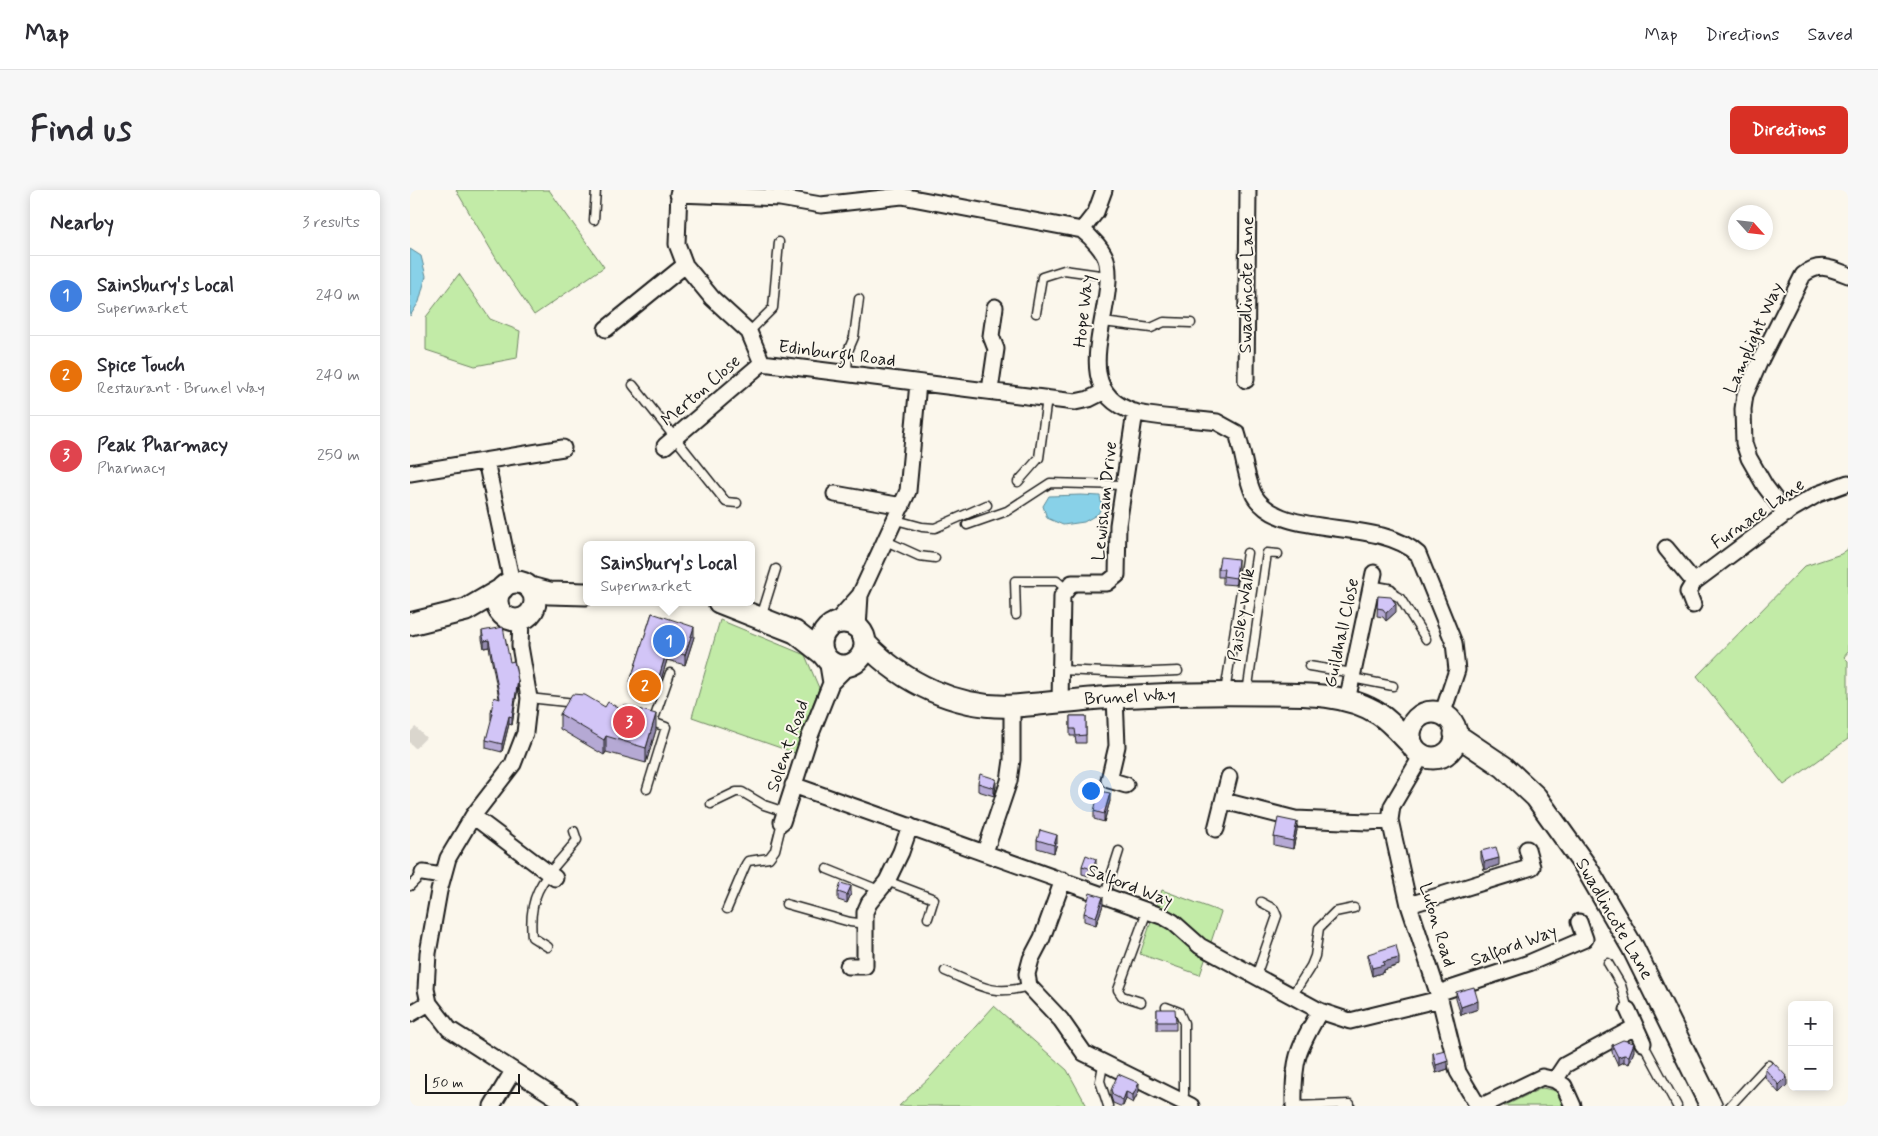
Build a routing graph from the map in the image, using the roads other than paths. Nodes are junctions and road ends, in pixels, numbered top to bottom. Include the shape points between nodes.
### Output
1 (596, 190) edge
2 (1104, 190) edge
3 (1248, 190) edge
4 (678, 192) edge
5 (780, 194) edge
6 (594, 220) dead end
7 (1082, 230) junction
8 (779, 242) dead end
9 (685, 265) junction
10 (1848, 275) edge
11 (1107, 276) junction
12 (859, 299) dead end
13 (995, 307) dead end
14 (1036, 312) dead end
15 (1103, 322) junction
16 (1191, 323) dead end
17 (606, 329) dead end
18 (749, 332) junction
19 (762, 363) junction
20 (847, 374) junction
21 (1246, 380) dead end
22 (918, 383) junction
23 (632, 384) dead end
24 (990, 390) junction
25 (1103, 392) junction
26 (1047, 397) junction
27 (1135, 412) junction
28 (670, 443) junction
29 (563, 448) dead end
30 (486, 461) junction
31 (410, 473) edge
32 (1018, 482) dead end
33 (1848, 484) edge
34 (1123, 485) junction
35 (834, 494) dead end
36 (737, 503) dead end
37 (986, 505) dead end
38 (899, 513) junction
39 (1786, 514) junction
40 (967, 525) dead end
41 (886, 541) junction
42 (1666, 548) dead end
43 (1247, 553) dead end
44 (1278, 554) dead end
45 (935, 558) dead end
46 (776, 569) dead end
47 (1374, 573) dead end
48 (1694, 582) junction
49 (515, 586) junction
50 (1066, 589) junction
51 (1372, 590) junction
52 (1389, 592) joint
53 (578, 594) edge
54 (860, 594) junction
55 (1693, 605) dead end
56 (728, 606) edge
57 (1016, 615) dead end
58 (520, 617) junction
59 (438, 618) junction
60 (760, 619) junction
61 (410, 624) edge
62 (832, 625) junction
63 (794, 632) junction
64 (1426, 639) dead end
65 (857, 650) junction
66 (825, 656) junction
67 (1309, 666) dead end
68 (1060, 670) junction
69 (1178, 671) dead end
70 (670, 673) dead end
71 (1353, 675) junction
72 (831, 683) junction
73 (1393, 686) dead end
74 (1225, 694) junction
75 (1247, 694) junction
76 (1115, 697) junction
77 (529, 698) junction
78 (1060, 701) junction
79 (1347, 701) junction
80 (584, 704) edge
81 (1012, 706) junction
82 (1380, 715) junction
83 (1442, 715) junction
84 (1419, 717) junction
85 (640, 718) edge
86 (653, 722) junction
87 (1455, 734) junction
88 (1417, 750) junction
89 (1444, 755) junction
90 (1485, 755) junction
91 (1229, 777) dead end
92 (793, 785) junction
93 (1126, 785) dead end
94 (647, 789) dead end
95 (1224, 801) junction
96 (711, 804) dead end
97 (473, 816) junction
98 (783, 817) junction
99 (1390, 820) junction
100 (910, 826) junction
101 (1216, 829) dead end
102 (574, 831) dead end
103 (1527, 849) dead end
104 (1119, 851) dead end
105 (984, 852) junction
106 (827, 869) dead end
107 (423, 873) joint
108 (551, 875) junction
109 (442, 876) junction
110 (1062, 880) junction
111 (883, 885) junction
112 (410, 886) edge
113 (1105, 895) junction
114 (1261, 902) dead end
115 (786, 904) dead end
116 (1409, 905) junction
117 (727, 908) dead end
118 (1354, 908) dead end
119 (1147, 910) junction
120 (928, 918) dead end
121 (1580, 922) dead end
122 (866, 924) junction
123 (548, 947) dead end
124 (1608, 962) dead end
125 (848, 966) dead end
126 (945, 971) dead end
127 (1256, 976) junction
128 (1029, 986) junction
129 (1292, 996) junction
130 (1439, 996) junction
131 (1141, 1002) dead end
132 (429, 1003) junction
133 (1166, 1007) edge
134 (1628, 1010) joint
135 (1320, 1011) junction
136 (410, 1014) edge
137 (1635, 1028) junction
138 (1643, 1043) joint
139 (1103, 1065) junction
140 (1768, 1065) edge
141 (513, 1071) junction
142 (1556, 1080) junction
143 (1186, 1104) edge
144 (1350, 1104) dead end
145 (1478, 1105) edge
146 (492, 1106) edge
147 (569, 1106) edge
148 (1108, 1106) edge
149 (1294, 1106) edge
150 (1573, 1106) edge
151 (1677, 1106) edge
152 (1711, 1106) edge
153 (1730, 1106) edge

1 - 6 lane
2 - 7 street via 1096,212
3 - 21 street, Swadlincote Lane
4 - 5 street
4 - 9 street, Edinburgh Road via 677,244
5 - 7 street via 821,205 902,196
7 - 11 street, Hope Way via 1092,237 1107,261
8 - 18 lane via 773,308
9 - 17 street
9 - 18 street, Edinburgh Road via 712,298
10 - 39 street, Lamplight Way via 1828,266 1819,266 1803,275 1745,395 1742,425 1749,458
11 - 14 lane via 1064,270 1042,277
11 - 15 street, Hope Way
12 - 20 lane via 854,337 848,351
13 - 24 street via 991,336 996,349
15 - 16 lane via 1151,328 1164,322
15 - 25 street, Hope Way via 1096,370
18 - 19 street, Edinburgh Road
19 - 20 street, Edinburgh Road
19 - 28 street, Merton Close
20 - 22 street, Edinburgh Road
22 - 24 street, Edinburgh Road
22 - 38 street via 908,490
23 - 28 lane
24 - 26 street, Edinburgh Road
25 - 26 street, Edinburgh Road via 1075,402
25 - 27 street
26 - 32 lane via 1039,458
27 - 34 street, Lewisham Drive
27 - 83 street via 1217,422 1237,433 1254,495 1266,509 1291,522 1344,528 1397,540 1418,554 1454,643 1457,670
28 - 36 lane via 726,502
29 - 30 street
30 - 31 street
30 - 49 street
33 - 39 street, Furnace Lane via 1818,494
34 - 40 lane via 1050,483 1006,511
34 - 50 street, Lewisham Drive via 1117,575 1107,583 1072,584
35 - 38 street
37 - 38 lane via 935,528 922,527
38 - 41 street
39 - 48 street, Furnace Lane
41 - 45 lane via 919,556
41 - 54 street
42 - 48 street
43 - 74 lane
44 - 75 lane, Paisley Walk via 1267,553
46 - 60 lane
47 - 51 street, Guildhall Close
48 - 55 street via 1688,595
49 - 53 street
49 - 58 street via 535,600
49 - 58 street via 498,594 497,606 504,616
49 - 59 street via 466,610
50 - 57 lane via 1056,581 1015,581
50 - 68 street via 1062,596
51 - 52 street
51 - 71 street, Guildhall Close
52 - 64 lane via 1400,598
53 - 58 street via 550,600
54 - 62 street
54 - 65 street
56 - 60 street
58 - 59 street via 489,614
58 - 77 street via 520,646
59 - 61 street
60 - 63 street
62 - 63 street
62 - 65 street via 849,622
62 - 66 street via 821,640
63 - 66 street
65 - 66 street via 837,665
65 - 72 street, Solent Road
65 - 81 street, Brunel Way via 914,683 948,697 979,704
66 - 72 street
67 - 71 lane
68 - 69 lane
68 - 78 street
70 - 86 lane
71 - 73 lane
71 - 79 street, Guildhall Close
72 - 92 street, Solent Road
74 - 75 street, Brunel Way
74 - 76 street, Brunel Way
75 - 79 street, Brunel Way via 1310,694
76 - 78 street, Brunel Way
76 - 93 street via 1117,746 1109,780
77 - 80 lane
77 - 97 street via 525,733 513,764
78 - 81 street, Brunel Way
79 - 82 street, Brunel Way
81 - 105 street via 1009,781
82 - 84 street, Brunel Way
82 - 88 street, Brunel Way
83 - 84 street via 1431,713
83 - 87 street via 1450,721
84 - 88 street via 1410,732
85 - 86 lane
86 - 94 lane via 666,727
87 - 89 street via 1452,747
87 - 90 street, Swadlincote Lane
88 - 89 street via 1431,758
88 - 99 street via 1392,806
89 - 90 street
90 - 152 street, Swadlincote Lane via 1504,767 1536,797 1586,867 1634,948
91 - 95 street
92 - 98 street, Solent Road
92 - 100 street, Salford Way
95 - 99 street via 1295,818
95 - 101 street
96 - 98 lane via 742,792
97 - 108 street
97 - 109 street via 448,858
98 - 117 lane via 775,850 769,858 748,861
99 - 116 street, Luton Road
100 - 105 street, Salford Way
100 - 111 street via 901,852
102 - 108 lane via 577,840
103 - 116 street via 1532,867
104 - 113 lane
105 - 110 street, Salford Way
106 - 111 lane
107 - 109 street
107 - 112 lane
108 - 123 lane via 536,893 530,917 532,937
109 - 132 street via 428,953 426,989
110 - 113 street, Salford Way
110 - 128 street via 1042,938 1031,959 1027,974
111 - 120 lane via 934,899
111 - 122 street via 865,912
113 - 119 street, Salford Way
114 - 127 lane via 1274,909 1277,916
115 - 122 lane
116 - 130 street, Luton Road
118 - 129 lane via 1335,912 1319,928 1313,961
119 - 127 street, Salford Way via 1173,922 1200,946
119 - 131 lane via 1118,990 1122,996
121 - 130 street, Salford Way via 1585,939
122 - 125 street via 865,966
124 - 134 lane via 1621,985
126 - 128 lane via 991,991
127 - 129 street, Salford Way
128 - 139 street via 1061,1020 1084,1054
129 - 135 street, Salford Way
130 - 135 street, Salford Way via 1350,1021
130 - 145 street, Luton Road via 1458,1072
132 - 136 street
132 - 141 street via 449,1029
133 - 143 lane via 1179,1012 1184,1023
134 - 137 street
135 - 149 street via 1300,1046 1294,1070
137 - 138 street
137 - 142 street via 1565,1065
138 - 151 lane
139 - 143 street
139 - 148 lane via 1100,1082
140 - 153 lane
141 - 146 street
141 - 147 street
142 - 145 street via 1542,1077
142 - 150 street via 1564,1086
144 - 149 lane

